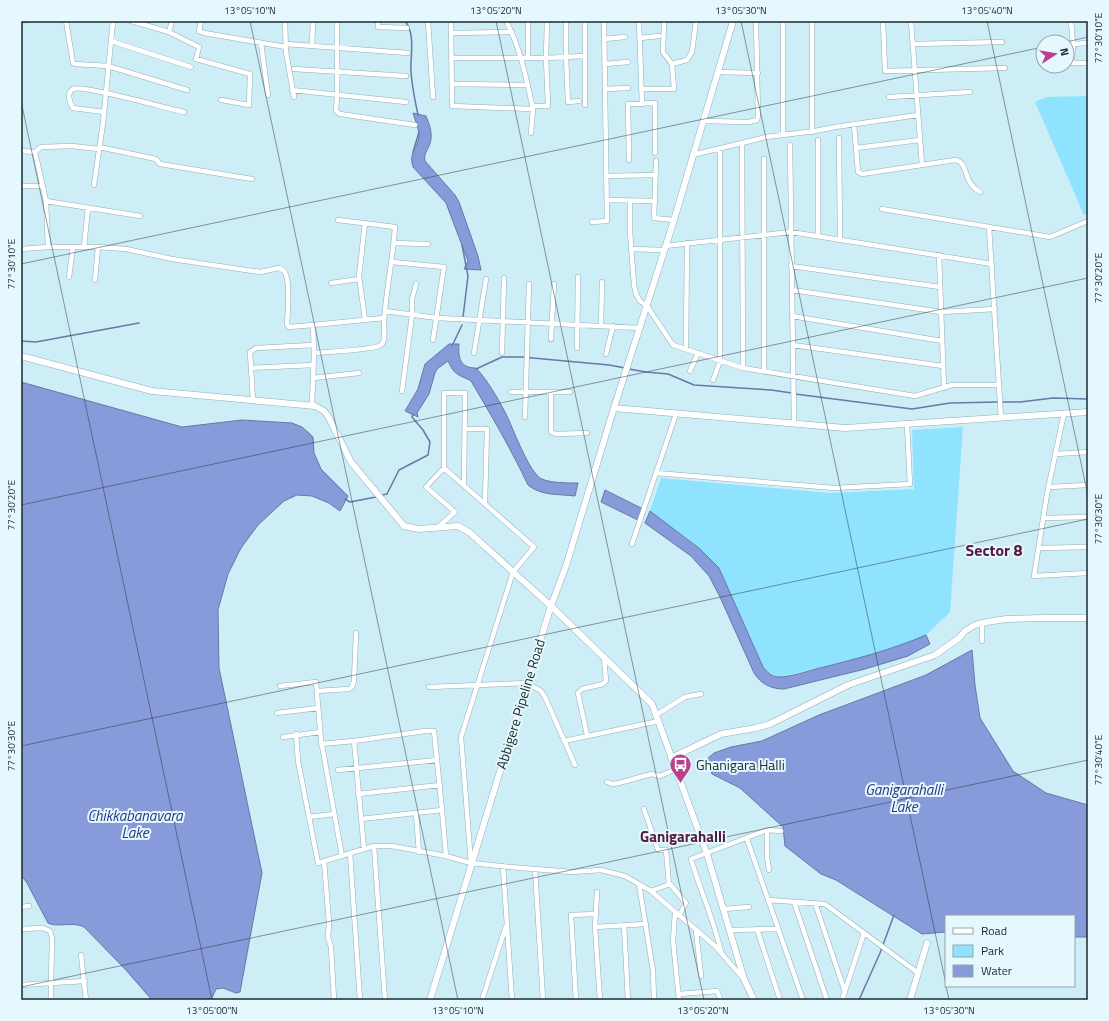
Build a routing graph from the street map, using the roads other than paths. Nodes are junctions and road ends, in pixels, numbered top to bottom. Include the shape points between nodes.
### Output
1 (66, 21) edge
2 (113, 21) edge
3 (131, 21) edge
4 (172, 21) edge
5 (201, 21) edge
6 (284, 21) edge
7 (313, 21) edge
8 (337, 21) edge
9 (378, 21) edge
10 (428, 21) edge
11 (451, 21) edge
12 (506, 21) edge
13 (528, 21) edge
14 (547, 21) edge
15 (566, 21) edge
16 (585, 21) edge
17 (604, 21) edge
18 (640, 21) edge
19 (664, 21) edge
20 (696, 21) edge
21 (733, 21) edge
22 (756, 21) edge
23 (783, 21) edge
24 (812, 21) edge
25 (883, 21) edge
26 (911, 21) edge
27 (1071, 21) edge
28 (407, 28) dead end
29 (169, 32) junction
30 (512, 32) junction
31 (451, 33) junction
32 (1072, 34) edge
33 (659, 36) dead end
34 (625, 38) dead end
35 (640, 38) junction
36 (604, 39) junction
37 (111, 41) junction
38 (1002, 42) dead end
39 (261, 43) junction
40 (1088, 43) edge
41 (913, 44) junction
42 (1075, 44) edge
43 (286, 45) junction
44 (312, 45) junction
45 (336, 47) junction
46 (408, 53) dead end
47 (584, 56) junction
48 (521, 57) junction
49 (566, 57) junction
50 (452, 58) junction
51 (528, 58) junction
52 (546, 58) junction
53 (628, 62) dead end
54 (1075, 63) edge
55 (1088, 63) edge
56 (605, 64) junction
57 (672, 64) junction
58 (108, 66) junction
59 (190, 67) dead end
60 (1005, 68) dead end
61 (294, 69) dead end
62 (915, 70) junction
63 (336, 72) junction
64 (718, 72) junction
65 (758, 73) junction
66 (406, 76) dead end
67 (452, 84) junction
68 (528, 85) junction
69 (628, 88) dead end
70 (605, 89) junction
71 (641, 89) junction
72 (187, 90) dead end
73 (292, 90) junction
74 (970, 92) dead end
75 (106, 93) junction
76 (268, 95) dead end
77 (337, 95) junction
78 (917, 95) junction
79 (294, 97) dead end
80 (433, 97) dead end
81 (889, 97) dead end
82 (221, 100) dead end
83 (579, 101) dead end
84 (406, 102) dead end
85 (642, 104) junction
86 (585, 105) dead end
87 (533, 107) junction
88 (104, 112) junction
89 (184, 112) dead end
90 (918, 114) junction
91 (703, 121) junction
92 (854, 124) junction
93 (415, 125) dead end
94 (812, 132) junction
95 (531, 134) dead end
96 (783, 135) junction
97 (839, 138) dead end
98 (818, 140) dead end
99 (920, 140) junction
100 (742, 143) junction
101 (790, 145) dead end
102 (99, 148) junction
103 (720, 148) junction
104 (856, 148) junction
105 (21, 151) edge
106 (35, 152) junction
107 (655, 153) dead end
108 (692, 155) junction
109 (764, 159) dead end
110 (629, 160) dead end
111 (656, 161) dead end
112 (922, 165) junction
113 (655, 175) junction
114 (607, 176) junction
115 (252, 179) dead end
116 (94, 185) dead end
117 (21, 186) edge
118 (42, 186) junction
119 (980, 192) dead end
120 (607, 200) junction
121 (630, 200) junction
122 (46, 201) junction
123 (655, 201) junction
124 (88, 208) junction
125 (882, 209) dead end
126 (140, 216) dead end
127 (338, 220) dead end
128 (674, 220) junction
129 (592, 222) dead end
130 (1088, 222) edge
131 (365, 223) junction
132 (990, 227) junction
133 (791, 232) junction
134 (764, 235) junction
135 (818, 236) junction
136 (742, 238) junction
137 (840, 239) junction
138 (720, 240) junction
139 (394, 243) junction
140 (428, 244) dead end
141 (687, 244) junction
142 (48, 247) junction
143 (73, 247) junction
144 (84, 247) junction
145 (98, 247) junction
146 (664, 248) junction
147 (21, 249) edge
148 (631, 249) junction
149 (939, 255) junction
150 (392, 262) junction
151 (992, 264) junction
152 (792, 266) junction
153 (69, 277) dead end
154 (504, 278) dead end
155 (578, 278) dead end
156 (486, 279) dead end
157 (95, 280) dead end
158 (359, 280) junction
159 (332, 282) dead end
160 (602, 282) dead end
161 (416, 284) dead end
162 (529, 284) dead end
163 (554, 284) dead end
164 (940, 287) junction
165 (792, 290) junction
166 (647, 306) junction
167 (995, 309) junction
168 (385, 311) junction
169 (941, 312) junction
170 (412, 315) junction
171 (792, 316) junction
172 (384, 318) junction
173 (437, 318) junction
174 (480, 319) junction
175 (365, 320) junction
176 (504, 322) junction
177 (528, 323) junction
178 (552, 324) junction
179 (313, 325) junction
180 (578, 325) junction
181 (601, 326) junction
182 (613, 326) junction
183 (640, 328) junction
184 (551, 339) dead end
185 (433, 340) dead end
186 (942, 341) junction
187 (793, 344) junction
188 (313, 345) junction
189 (577, 348) dead end
190 (686, 349) junction
191 (314, 353) junction
192 (474, 353) dead end
193 (502, 353) dead end
194 (698, 353) junction
195 (606, 354) dead end
196 (21, 356) edge
197 (720, 360) junction
198 (314, 365) junction
199 (943, 366) junction
200 (251, 368) junction
201 (743, 368) junction
202 (690, 371) dead end
203 (764, 372) junction
204 (359, 373) dead end
205 (793, 376) junction
206 (313, 378) junction
207 (712, 380) dead end
208 (999, 385) junction
209 (944, 388) junction
210 (402, 391) dead end
211 (527, 391) junction
212 (511, 392) dead end
213 (551, 392) junction
214 (570, 392) dead end
215 (253, 400) junction
216 (312, 405) junction
217 (614, 408) junction
218 (1088, 412) edge
219 (1064, 413) junction
220 (676, 414) junction
221 (525, 417) dead end
222 (1001, 418) junction
223 (794, 424) junction
224 (907, 424) junction
225 (465, 429) junction
226 (587, 433) dead end
227 (1088, 452) edge
228 (1056, 454) junction
229 (444, 468) junction
230 (656, 473) junction
231 (464, 484) junction
232 (1088, 486) edge
233 (1049, 487) junction
234 (485, 503) junction
235 (1088, 517) edge
236 (1044, 518) junction
237 (436, 528) junction
238 (632, 544) dead end
239 (1088, 547) edge
240 (1039, 548) junction
241 (513, 572) junction
242 (1088, 573) edge
243 (551, 606) junction
244 (1088, 618) edge
245 (982, 623) junction
246 (356, 633) dead end
247 (982, 641) dead end
248 (604, 658) junction
249 (527, 683) junction
250 (477, 685) junction
251 (280, 686) dead end
252 (429, 687) dead end
253 (317, 691) junction
254 (701, 694) dead end
255 (318, 708) junction
256 (277, 713) dead end
257 (658, 718) junction
258 (320, 732) junction
259 (296, 734) junction
260 (587, 736) junction
261 (283, 737) dead end
262 (564, 740) junction
263 (354, 741) junction
264 (321, 744) junction
265 (671, 758) junction
266 (437, 760) junction
267 (575, 765) dead end
268 (357, 767) junction
269 (338, 770) dead end
270 (676, 770) junction
271 (607, 782) dead end
272 (440, 785) junction
273 (358, 794) junction
274 (644, 809) dead end
275 (442, 810) junction
276 (416, 813) junction
277 (334, 814) junction
278 (309, 817) junction
279 (361, 819) junction
280 (768, 830) junction
281 (781, 831) dead end
282 (747, 839) junction
283 (374, 846) junction
284 (364, 848) junction
285 (419, 852) junction
286 (350, 853) junction
287 (707, 854) junction
288 (342, 856) junction
289 (446, 856) junction
290 (324, 861) junction
291 (471, 863) junction
292 (503, 866) junction
293 (536, 870) junction
294 (769, 870) dead end
295 (639, 884) junction
296 (669, 885) junction
297 (651, 891) junction
298 (597, 892) dead end
299 (768, 900) junction
300 (794, 902) junction
301 (815, 903) junction
302 (29, 906) dead end
303 (21, 907) edge
304 (749, 907) dead end
305 (724, 909) junction
306 (596, 914) junction
307 (677, 914) junction
308 (507, 922) junction
309 (646, 924) junction
310 (624, 925) junction
311 (595, 927) junction
312 (21, 929) edge
313 (757, 929) junction
314 (778, 929) junction
315 (730, 930) junction
316 (696, 931) junction
317 (864, 933) junction
318 (927, 943) dead end
319 (721, 954) junction
320 (81, 955) dead end
321 (918, 973) junction
322 (701, 976) dead end
323 (744, 979) junction
324 (85, 981) junction
325 (51, 984) junction
326 (21, 985) edge
327 (845, 992) junction
328 (679, 994) junction
329 (51, 1000) edge
330 (86, 1000) edge
331 (334, 1000) edge
332 (360, 1000) edge
333 (386, 1000) edge
334 (430, 1000) edge
335 (484, 1000) edge
336 (512, 1000) edge
337 (543, 1000) edge
338 (576, 1000) edge
339 (600, 1000) edge
340 (628, 1000) edge
341 (654, 1000) edge
342 (679, 1000) edge
343 (721, 1000) edge
344 (754, 1000) edge
345 (780, 1000) edge
346 (803, 1000) edge
347 (827, 1000) edge
348 (842, 1000) edge
349 (910, 1000) edge

1 - 58 street via 73,63
2 - 37 street
3 - 29 street
4 - 29 street
5 - 39 street via 198,31
6 - 43 street
7 - 44 street
8 - 45 street
9 - 28 street via 378,27
10 - 80 street
11 - 31 street
12 - 30 street
13 - 51 street
14 - 52 street
15 - 49 street
16 - 47 street
17 - 36 street
18 - 35 street
19 - 57 street via 664,52
20 - 57 street via 692,52 687,60
21 - 64 street, Abbigere Pipeline Road
22 - 65 street
23 - 96 street
24 - 94 street
25 - 62 street via 885,71
26 - 41 street
27 - 32 street
29 - 82 street via 199,47 196,59 250,74 249,105
30 - 31 street
30 - 48 street
31 - 50 street
33 - 35 street
34 - 36 street
35 - 71 street
36 - 56 street
37 - 58 street
37 - 59 street
38 - 41 street
39 - 43 street
39 - 76 street
40 - 42 street
41 - 62 street
43 - 44 street
43 - 73 street
44 - 45 street
45 - 46 street
45 - 63 street
47 - 49 street
47 - 86 street
48 - 50 street
48 - 51 street
48 - 68 street
49 - 52 street
49 - 83 street via 568,102
50 - 67 street
51 - 52 street
52 - 87 street via 548,106
53 - 56 street
54 - 55 street
56 - 70 street
57 - 71 street via 674,89
58 - 72 street
58 - 75 street
60 - 62 street
61 - 63 street
62 - 78 street
63 - 66 street
63 - 77 street
64 - 65 street
64 - 91 street, Abbigere Pipeline Road
65 - 91 street via 756,120
67 - 68 street
67 - 87 street via 452,106
68 - 87 street
69 - 70 street
70 - 114 street
71 - 85 street
73 - 77 street
73 - 79 street
74 - 78 street
75 - 88 street
75 - 88 street via 76,88 69,96 73,108
75 - 89 street
77 - 84 street
77 - 93 street via 338,113
78 - 81 street
78 - 90 street
85 - 107 street via 655,103
85 - 110 street via 628,104
87 - 95 street
88 - 102 street
90 - 92 street
90 - 99 street
91 - 108 street, Abbigere Pipeline Road
92 - 94 street
92 - 104 street
94 - 96 street
96 - 100 street
97 - 137 street
98 - 135 street
99 - 104 street
99 - 112 street
100 - 103 street
100 - 136 street
101 - 133 street
102 - 106 street via 41,146
102 - 115 street via 156,159 160,164
102 - 116 street
103 - 108 street
103 - 138 street
104 - 112 street via 858,172 862,174
105 - 106 street
106 - 118 street
108 - 128 street, Abbigere Pipeline Road
109 - 134 street
111 - 113 street
112 - 119 street via 959,160 969,181
113 - 114 street
113 - 123 street
114 - 120 street
117 - 118 street
118 - 122 street
120 - 121 street
120 - 129 street via 607,221
121 - 123 street
121 - 148 street
122 - 124 street
122 - 142 street
123 - 128 street via 654,218
124 - 126 street
124 - 144 street
125 - 132 street
127 - 131 street
128 - 146 street, Abbigere Pipeline Road
130 - 132 street via 1050,237
131 - 139 street via 395,227
131 - 158 street
132 - 151 street
133 - 134 street
133 - 135 street
133 - 152 street
134 - 136 street
134 - 203 street
135 - 137 street
136 - 138 street
136 - 201 street
137 - 149 street
138 - 141 street
138 - 197 street
139 - 140 street
139 - 150 street
141 - 146 street
141 - 190 street
142 - 143 street
142 - 147 street
143 - 144 street
143 - 153 street
144 - 145 street
145 - 157 street
145 - 179 street via 132,249 172,259 260,272 279,268 284,270 287,280 287,324 289,327
146 - 148 street
146 - 166 street, Abbigere Pipeline Road
148 - 166 street via 636,294
149 - 151 street
149 - 164 street
150 - 168 street
150 - 173 street via 444,267
151 - 167 street
152 - 164 street
152 - 165 street
154 - 176 street
155 - 180 street
156 - 174 street
158 - 159 street
158 - 175 street
160 - 181 street
161 - 170 street via 412,299
162 - 177 street
163 - 178 street
164 - 169 street
165 - 169 street
165 - 171 street
166 - 183 street, Abbigere Pipeline Road
166 - 190 street via 672,345
167 - 169 street
167 - 208 street
168 - 170 street
168 - 172 street
169 - 186 street
170 - 173 street
170 - 210 street
171 - 186 street
171 - 187 street
172 - 175 street
172 - 191 street via 381,346
173 - 174 street
173 - 185 street
174 - 176 street
174 - 192 street
175 - 179 street
176 - 177 street
176 - 193 street
177 - 178 street
177 - 211 street
178 - 180 street
178 - 184 street
179 - 188 street
180 - 181 street
180 - 189 street
181 - 182 street
182 - 183 street
182 - 195 street
183 - 217 street, Abbigere Pipeline Road
186 - 199 street
187 - 199 street
187 - 205 street
188 - 191 street
188 - 200 street via 256,348 250,352
190 - 194 street
191 - 198 street
194 - 197 street
194 - 202 street
196 - 215 street via 152,391
197 - 201 street
197 - 207 street
198 - 200 street
198 - 206 street
199 - 209 street
200 - 215 street
201 - 203 street
203 - 205 street
204 - 206 street
205 - 209 street via 915,396
205 - 223 street
206 - 216 street
208 - 209 street via 952,385
208 - 222 street
211 - 212 street
211 - 213 street
211 - 221 street
213 - 214 street
213 - 226 street via 551,432
215 - 216 street
216 - 237 street via 328,416 351,462 402,524 408,528
217 - 220 street
217 - 243 street, Abbigere Pipeline Road via 566,566
218 - 219 street
219 - 222 street
219 - 228 street
220 - 223 street
220 - 230 street
222 - 224 street
223 - 224 street via 845,428
224 - 230 street via 910,484 834,488
225 - 229 street via 465,393 444,393
225 - 231 street
225 - 234 street via 487,429
227 - 228 street
228 - 233 street
229 - 231 street
229 - 237 street via 426,487 455,512
230 - 238 street
231 - 234 street
232 - 233 street
233 - 236 street
234 - 241 street via 534,547
235 - 236 street
236 - 240 street
237 - 241 street via 463,528
239 - 240 street
240 - 242 street via 1034,576
241 - 243 street
241 - 250 street
243 - 248 street
243 - 249 street, Abbigere Pipeline Road
244 - 245 street via 1041,618
245 - 247 street
245 - 265 street via 965,631 935,655 848,684 770,724 721,734
246 - 253 street via 352,687
248 - 257 street via 652,704
248 - 260 street via 606,681 582,689 578,693
249 - 250 street
249 - 262 street via 541,691
249 - 291 street, Abbigere Pipeline Road
250 - 252 street
250 - 291 street via 461,737
251 - 253 street via 316,682
253 - 255 street
254 - 257 street via 685,697
255 - 256 street
255 - 258 street
257 - 260 street
257 - 265 street
258 - 259 street
258 - 264 street
259 - 261 street
259 - 278 street via 298,761
260 - 262 street
262 - 267 street
263 - 264 street
263 - 266 street via 434,731
263 - 268 street
264 - 277 street
265 - 270 street
266 - 268 street
266 - 272 street
268 - 269 street
268 - 273 street
270 - 271 street via 660,776 651,774 619,784
270 - 287 street
272 - 273 street
272 - 275 street
273 - 279 street
274 - 296 street via 658,850 666,850
275 - 276 street
275 - 289 street
276 - 279 street
276 - 285 street
277 - 278 street
277 - 288 street
278 - 290 street via 318,863
279 - 284 street
280 - 281 street
280 - 282 street
280 - 294 street
282 - 287 street
282 - 299 street
283 - 284 street
283 - 285 street via 392,846
283 - 333 street
284 - 286 street
285 - 289 street
286 - 288 street
286 - 332 street
287 - 305 street
287 - 319 street via 692,859
288 - 290 street
289 - 291 street
290 - 331 street
291 - 292 street
291 - 334 street, Abbigere Pipeline Road
292 - 293 street
292 - 308 street
293 - 295 street via 601,870 625,876
293 - 337 street
295 - 297 street
295 - 309 street
296 - 297 street
296 - 307 street via 686,903
297 - 307 street
298 - 306 street
299 - 300 street
299 - 314 street
300 - 301 street
300 - 347 street
301 - 317 street via 825,904
301 - 327 street
302 - 303 street
304 - 305 street
305 - 315 street
306 - 311 street
306 - 338 street via 572,915
307 - 316 street
307 - 328 street via 673,941
308 - 335 street
308 - 336 street
309 - 310 street
309 - 341 street
310 - 311 street
310 - 340 street
311 - 339 street
312 - 325 street via 43,928 50,931
313 - 314 street
313 - 315 street
313 - 345 street
314 - 346 street
315 - 323 street
316 - 319 street
316 - 322 street
317 - 321 street
317 - 327 street
318 - 321 street
319 - 323 street
320 - 324 street
321 - 349 street
323 - 344 street
324 - 325 street
324 - 330 street
325 - 326 street
325 - 329 street
327 - 348 street
328 - 342 street
328 - 343 street via 717,991

